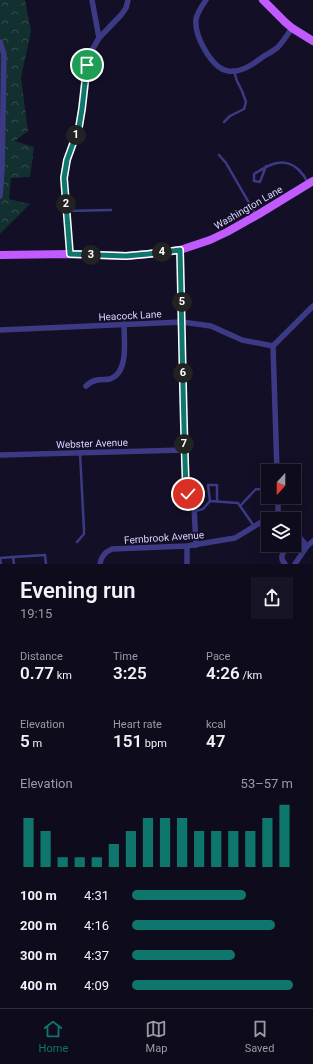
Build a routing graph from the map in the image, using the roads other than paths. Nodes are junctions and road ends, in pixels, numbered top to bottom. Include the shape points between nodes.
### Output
1 (92, 0) edge
2 (128, 0) edge
3 (206, 0) edge
4 (263, 0) edge
5 (292, 28) junction
6 (99, 38) junction
7 (313, 41) edge
8 (0, 42) edge
9 (234, 71) junction
10 (224, 122) dead end
11 (219, 155) dead end
12 (266, 166) junction
13 (311, 182) edge
14 (0, 196) edge
15 (111, 210) dead end
16 (67, 211) junction
17 (256, 215) junction
18 (180, 250) junction
19 (70, 254) junction
20 (0, 255) edge
21 (313, 306) edge
22 (182, 322) junction
23 (124, 324) junction
24 (0, 330) edge
25 (273, 346) junction
26 (86, 386) dead end
27 (184, 450) junction
28 (80, 453) junction
29 (0, 455) edge
30 (277, 464) edge
31 (261, 489) edge
32 (210, 501) junction
33 (217, 501) junction
34 (278, 504) edge
35 (240, 506) junction
36 (194, 511) junction
37 (278, 512) edge
38 (261, 522) edge
39 (255, 526) junction
40 (301, 539) edge
41 (313, 541) edge
42 (77, 542) dead end
43 (196, 545) junction
44 (187, 546) junction
45 (307, 546) junction
46 (13, 557) junction
47 (0, 558) edge
48 (1, 564) edge
49 (14, 564) edge
50 (46, 564) edge
51 (100, 564) edge
52 (187, 564) edge
53 (285, 564) edge
54 (295, 564) edge

1 - 6 street
2 - 6 street via 121,15
3 - 9 street via 196,20 201,43 219,68
4 - 5 main road
5 - 7 main road
5 - 9 street via 276,48 248,67
6 - 16 street via 87,65 80,121 67,160 64,178
8 - 14 street via 4,54
9 - 10 lane via 246,102 244,109
11 - 17 lane
12 - 12 lane via 254,174 254,181 260,182
12 - 13 lane via 286,162 299,169
13 - 17 main road, Washington Lane
15 - 16 lane
16 - 19 street
17 - 18 main road, Washington Lane via 210,240
18 - 19 main road, Washington Lane via 126,256
18 - 22 street
19 - 20 main road, Washington Lane
21 - 25 street
22 - 23 street, Heacock Lane
22 - 25 street, Heacock Lane via 211,326 242,340
22 - 27 street
23 - 24 street, Heacock Lane
23 - 26 street via 124,356 118,373 111,379 97,380
25 - 30 street
27 - 28 street, Webster Avenue
27 - 36 street via 186,490
28 - 29 street, Webster Avenue
28 - 42 lane via 84,534
31 - 35 lane via 256,489
32 - 33 lane
32 - 33 lane via 208,485 217,485
32 - 36 lane via 203,509
33 - 35 lane via 238,503
34 - 37 street
35 - 39 lane
36 - 43 street
38 - 39 street, Fernbrook Avenue
39 - 43 street, Fernbrook Avenue via 235,538
40 - 45 street
41 - 45 street
43 - 44 street, Fernbrook Avenue
44 - 51 street, Fernbrook Avenue via 112,549 105,552
44 - 52 street
45 - 53 street via 287,548 282,558
45 - 54 street
46 - 47 lane
46 - 49 lane
46 - 50 lane via 45,555
47 - 48 lane

